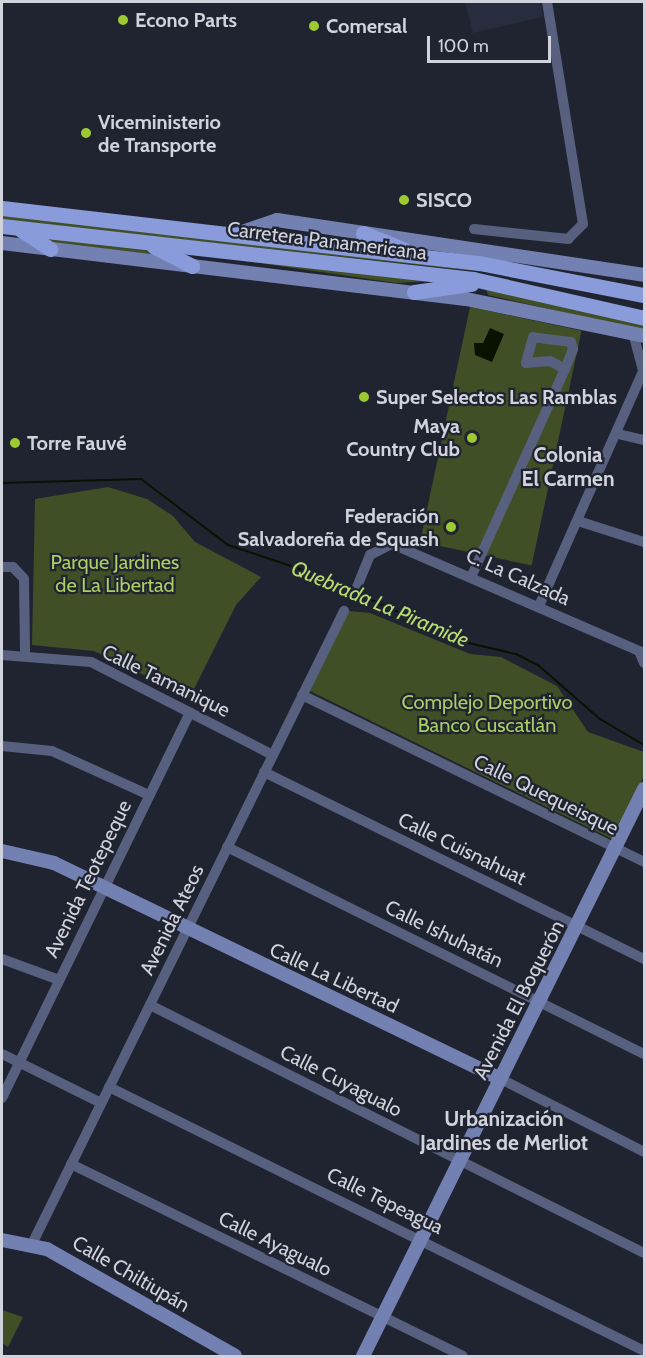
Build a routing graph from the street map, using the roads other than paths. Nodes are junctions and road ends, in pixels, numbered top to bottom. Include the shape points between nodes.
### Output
1 (547, 2) edge
2 (2, 208) edge
3 (2, 226) edge
4 (19, 228) junction
5 (474, 229) dead end
6 (239, 233) junction
7 (363, 233) junction
8 (145, 242) junction
9 (2, 243) edge
10 (50, 249) junction
11 (426, 257) junction
12 (192, 266) junction
13 (645, 276) edge
14 (490, 282) junction
15 (506, 284) junction
16 (414, 292) junction
17 (645, 295) edge
18 (645, 308) edge
19 (645, 318) edge
20 (639, 335) edge
21 (565, 369) junction
22 (644, 370) edge
23 (618, 434) junction
24 (645, 441) edge
25 (578, 521) junction
26 (645, 543) edge
27 (2, 567) edge
28 (472, 575) junction
29 (357, 587) dead end
30 (539, 606) junction
31 (344, 611) dead end
32 (2, 655) edge
33 (25, 655) junction
34 (645, 663) edge
35 (302, 695) junction
36 (190, 712) junction
37 (2, 746) edge
38 (273, 755) junction
39 (264, 772) junction
40 (645, 789) edge
41 (149, 795) junction
42 (227, 847) junction
43 (616, 849) junction
44 (2, 851) edge
45 (645, 862) edge
46 (103, 887) junction
47 (578, 926) junction
48 (187, 930) junction
49 (2, 959) edge
50 (645, 959) edge
51 (58, 980) junction
52 (539, 1002) junction
53 (150, 1005) junction
54 (2, 1054) edge
55 (645, 1054) edge
56 (19, 1062) junction
57 (501, 1078) junction
58 (109, 1087) junction
59 (2, 1098) edge
60 (101, 1103) junction
61 (645, 1152) edge
62 (459, 1162) junction
63 (71, 1164) junction
64 (422, 1238) junction
65 (2, 1240) edge
66 (32, 1244) junction
67 (645, 1253) edge
68 (382, 1318) junction
69 (645, 1351) edge
70 (235, 1356) edge
71 (363, 1356) edge
72 (463, 1356) edge

1 - 5 street via 583,224 568,239
2 - 6 main road, Carretera Panamericana
3 - 4 main road, Carretera Panamericana
4 - 8 main road, Carretera Panamericana
4 - 10 main road
6 - 7 street, Carretera Panamericana via 277,220
6 - 11 main road, Carretera Panamericana
7 - 11 main road
7 - 13 street, Carretera Panamericana
8 - 12 main road
8 - 14 main road, Carretera Panamericana
9 - 10 street
10 - 12 street
11 - 17 main road, Carretera Panamericana via 543,273
12 - 16 street
14 - 15 main road, Carretera Panamericana
14 - 16 main road
15 - 18 main road via 566,288
15 - 19 main road, Carretera Panamericana
16 - 20 street
20 - 22 street
21 - 21 street via 571,342 533,337 526,363 550,361
21 - 28 street
22 - 23 street
23 - 24 street
23 - 25 street
25 - 26 street
25 - 30 street
27 - 33 street via 13,567 24,579
28 - 29 street, C. La Calzada via 384,544 370,555
28 - 30 street, C. La Calzada
30 - 34 street, C. La Calzada via 639,651
31 - 35 street, Avenida Ateos
32 - 33 street, Calle Tamanique
33 - 36 street, Calle Tamanique via 91,662
35 - 38 street, Avenida Ateos
35 - 43 street, Calle Quequeisque
36 - 38 street, Calle Tamanique
36 - 41 street, Avenida Teotepeque
37 - 41 street via 52,751
38 - 39 street, Avenida Ateos
39 - 42 street, Avenida Ateos
39 - 47 street, Calle Cuisnahuat
40 - 43 street, Avenida El Boquerón
41 - 46 street, Avenida Teotepeque
42 - 48 street, Avenida Ateos
42 - 52 street, Calle Ishuhatán
43 - 45 street, Calle Quequeisque
43 - 47 street, Avenida El Boquerón
44 - 46 street, Calle La Libertad via 54,863
46 - 48 street, Calle La Libertad
46 - 51 street, Avenida Teotepeque
47 - 50 street, Calle Cuisnahuat
47 - 52 street, Avenida El Boquerón
48 - 53 street, Avenida Ateos
48 - 57 street, Calle La Libertad
49 - 51 street
51 - 56 street, Avenida Teotepeque
52 - 55 street, Calle Ishuhatán
52 - 57 street, Avenida El Boquerón
53 - 58 street, Avenida Ateos
53 - 62 street, Calle Cuyagualo
54 - 56 street
56 - 59 street, Avenida Teotepeque
56 - 60 street
57 - 61 street, Calle La Libertad
57 - 62 street, Avenida El Boquerón
58 - 60 street, Avenida Ateos
58 - 64 street, Calle Tepeagua
60 - 63 street, Avenida Ateos
62 - 64 street, Avenida El Boquerón
62 - 67 street, Calle Cuyagualo
63 - 66 street, Avenida Ateos
63 - 68 street, Calle Ayagualo
64 - 68 street, Avenida El Boquerón
64 - 69 street, Calle Tepeagua
65 - 66 street, Calle Chiltiupán
66 - 70 street, Calle Chiltiupán
68 - 71 street, Avenida El Boquerón
68 - 72 street, Calle Ayagualo

